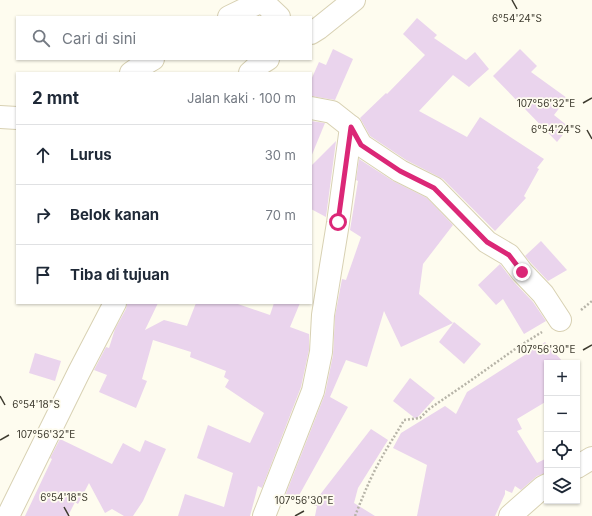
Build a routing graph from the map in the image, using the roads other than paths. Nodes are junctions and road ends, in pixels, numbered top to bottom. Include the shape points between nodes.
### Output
1 (354, 0) edge
2 (231, 16) edge
3 (278, 16) edge
4 (314, 29) edge
5 (151, 60) edge
6 (266, 60) edge
7 (132, 72) edge
8 (251, 72) edge
9 (312, 108) edge
10 (0, 117) edge
11 (16, 118) edge
12 (351, 127) junction
13 (114, 304) edge
14 (560, 320) road end
15 (592, 458) edge
16 (580, 465) edge
17 (544, 486) edge
18 (8, 516) edge
19 (264, 516) edge
20 (510, 516) edge

1 - 4 street
2 - 3 street via 262,0
5 - 7 street
6 - 8 street
9 - 12 street via 332,112
10 - 11 street
12 - 14 street via 361,145 400,171 434,188 487,242 509,255 543,294
12 - 19 street via 323,316 321,352 313,391
13 - 18 street
15 - 16 street
17 - 20 street

